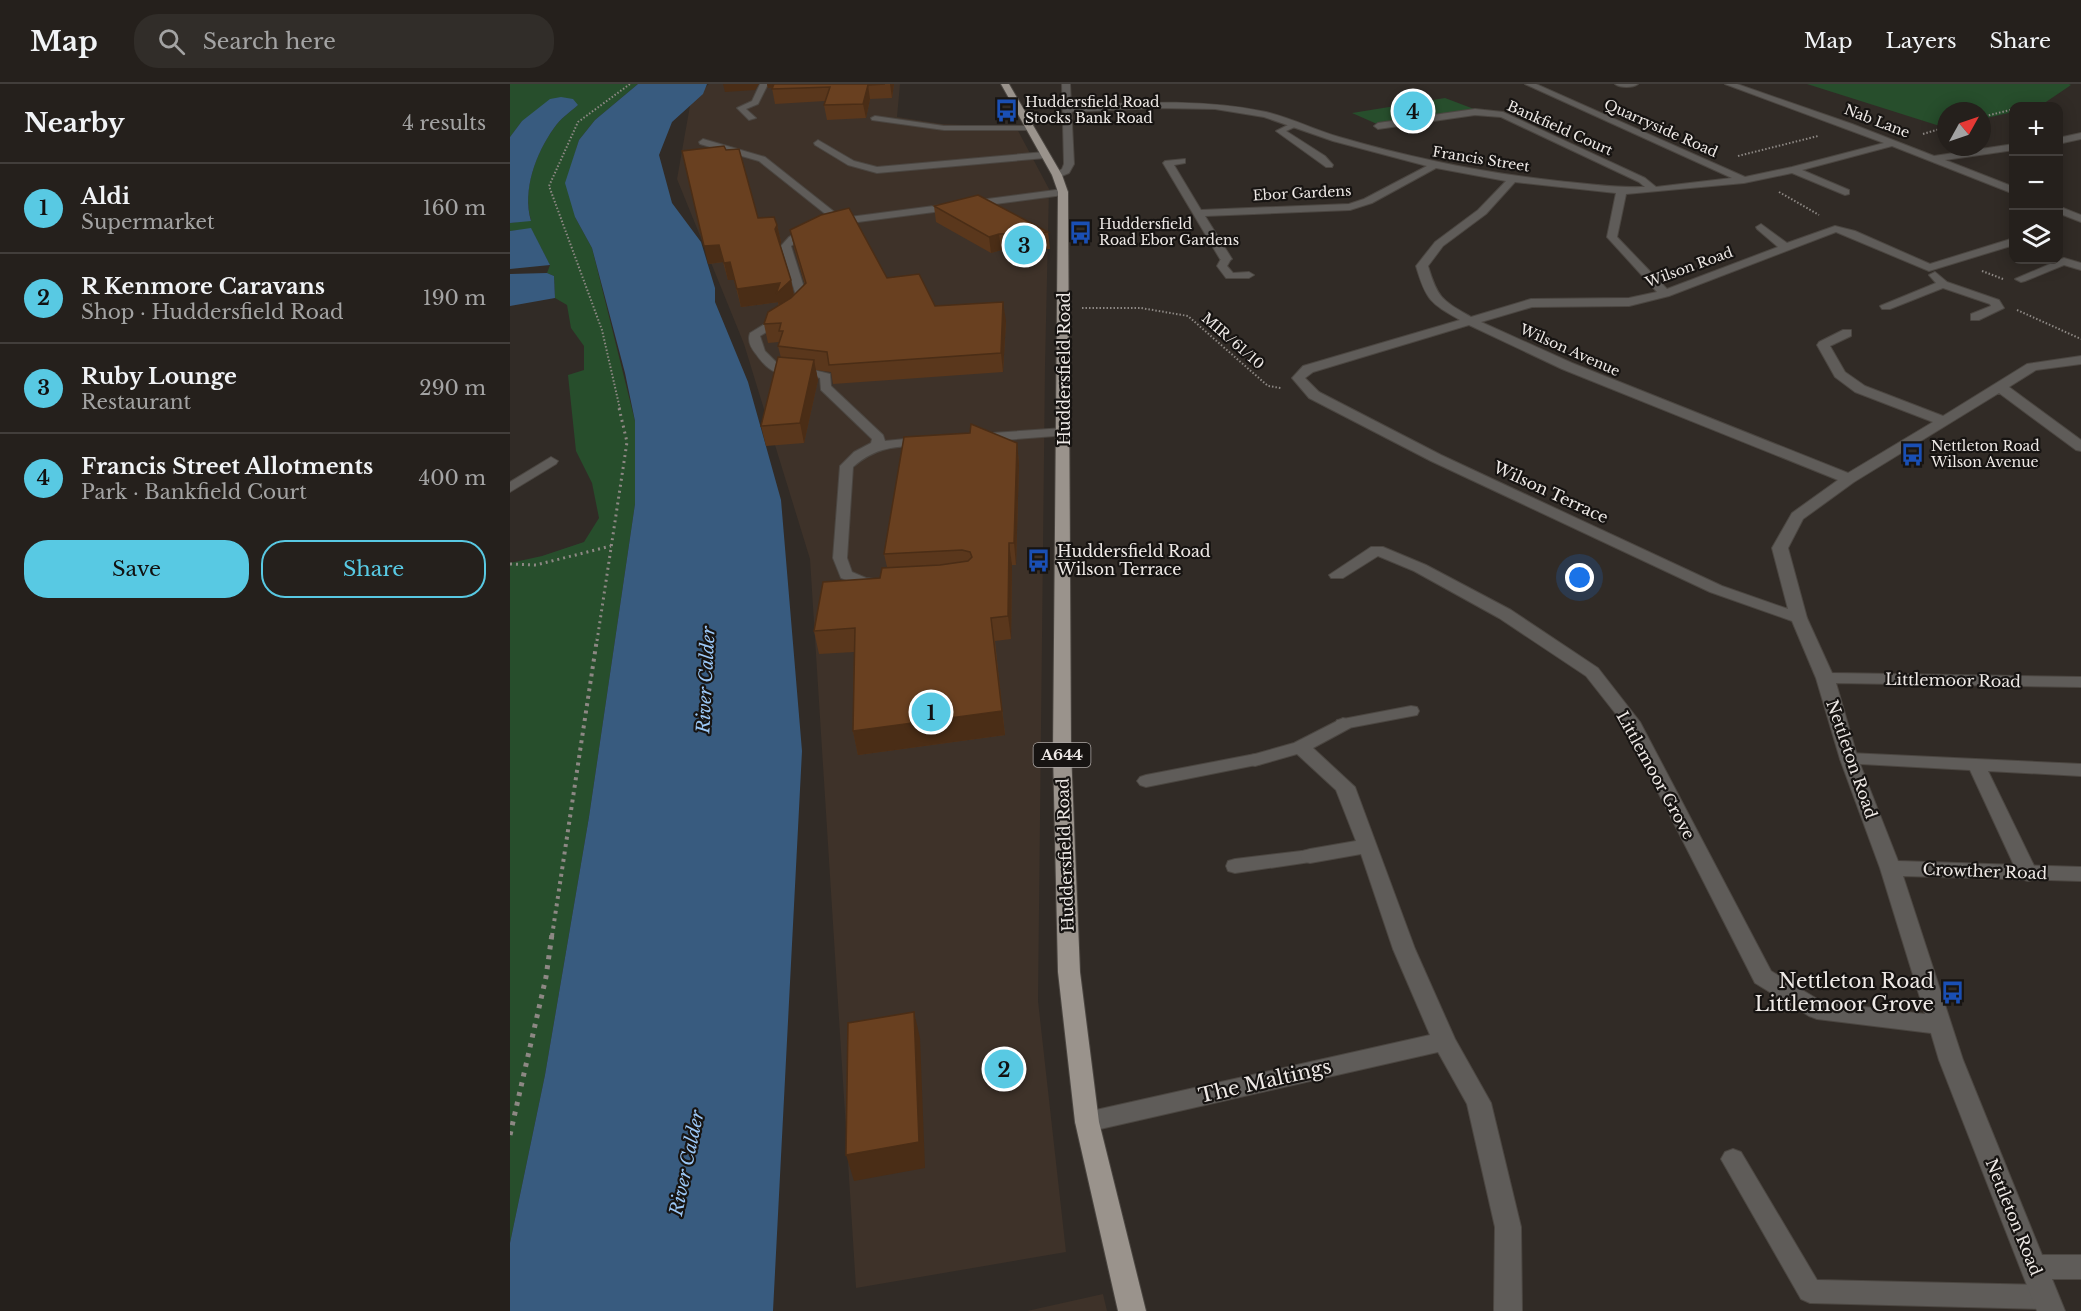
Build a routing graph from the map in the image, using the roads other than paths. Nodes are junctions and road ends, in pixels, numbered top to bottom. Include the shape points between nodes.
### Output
1 (764, 84) edge
2 (1005, 84) edge
3 (1066, 84) edge
4 (1549, 84) edge
5 (1619, 84) edge
6 (1634, 84) edge
7 (1729, 84) edge
8 (1532, 85) edge
9 (1066, 110) junction
10 (752, 118) dead end
11 (875, 118) dead end
12 (1294, 125) junction
13 (1378, 126) dead end
14 (1030, 128) junction
15 (2079, 138) edge
16 (2063, 140) edge
17 (704, 142) dead end
18 (818, 143) dead end
19 (1894, 143) junction
20 (2009, 148) edge
21 (1045, 155) junction
22 (1935, 159) junction
23 (1182, 161) dead end
24 (1329, 165) dead end
25 (1435, 165) junction
26 (1792, 170) junction
27 (1513, 179) junction
28 (1747, 179) junction
29 (1060, 184) junction
30 (2009, 189) edge
31 (1654, 190) junction
32 (1622, 191) junction
33 (1845, 192) dead end
34 (2060, 210) edge
35 (1198, 213) junction
36 (2081, 219) edge
37 (840, 221) junction
38 (2070, 223) dead end
39 (1761, 226) dead end
40 (2009, 242) edge
41 (1785, 247) junction
42 (1226, 259) joint
43 (2081, 267) edge
44 (1929, 268) junction
45 (1249, 275) dead end
46 (2021, 279) road end
47 (1943, 284) junction
48 (1665, 294) junction
49 (1886, 306) dead end
50 (1975, 317) dead end
51 (1470, 321) junction
52 (1847, 333) dead end
53 (2081, 360) edge
54 (1298, 378) joint
55 (2000, 386) junction
56 (1944, 421) junction
57 (1064, 432) junction
58 (969, 438) edge
59 (934, 441) edge
60 (877, 445) junction
61 (2081, 447) edge
62 (551, 461) dead end
63 (1849, 479) junction
64 (510, 488) edge
65 (1337, 575) dead end
66 (887, 584) edge
67 (1799, 618) junction
68 (1825, 678) junction
69 (2081, 682) edge
70 (1411, 711) dead end
71 (1343, 724) joint
72 (1300, 747) junction
73 (1849, 759) junction
74 (1255, 760) joint
75 (1976, 764) junction
76 (2081, 770) edge
77 (1146, 781) dead end
78 (1368, 846) junction
79 (1311, 856) joint
80 (1234, 866) dead end
81 (1890, 868) junction
82 (2028, 874) junction
83 (2081, 874) edge
84 (1940, 1025) junction
85 (1444, 1041) junction
86 (1087, 1122) junction
87 (1733, 1159) dead end
88 (2034, 1267) junction
89 (2081, 1267) edge
90 (2048, 1304) edge
91 (1132, 1311) edge
92 (1508, 1311) edge

1 - 10 lane via 755,102 741,108
2 - 14 highway
3 - 9 street
4 - 8 street, Quarryside Road
5 - 6 street, Quarryside Road
7 - 19 street, Nab Lane
8 - 28 street, Quarryside Road
9 - 12 street, Francis Street via 1215,106 1266,115
9 - 29 street via 1069,164
11 - 14 lane via 944,128
12 - 24 lane via 1280,131
12 - 25 street, Francis Street
13 - 31 street, Bankfield Court via 1475,112 1503,115 1642,180
14 - 21 highway
15 - 16 street
17 - 37 lane via 762,159
18 - 21 lane via 851,163 877,170
19 - 22 street, Nab Lane
19 - 26 street, Francis Street
20 - 22 street
21 - 29 highway
22 - 30 street, Nab Lane
23 - 35 street via 1168,163
25 - 27 street, Francis Street
25 - 35 street, Ebor Gardens via 1350,207
26 - 28 street, Francis Street
26 - 33 street
27 - 32 street, Francis Street
27 - 51 street, Wilson Avenue via 1482,212 1439,244 1422,266 1429,290 1439,303
28 - 31 street, Francis Street
29 - 37 lane
29 - 57 highway, Huddersfield Road / A644
31 - 32 street, Francis Street
32 - 48 street via 1612,237
34 - 36 street
35 - 42 street
36 - 38 street
37 - 60 lane via 802,233 786,246 803,300 790,314 754,334 755,346 776,370 824,375 825,387 879,438
39 - 41 street
40 - 44 street
41 - 44 street, Wilson Road via 1835,229
41 - 48 street, Wilson Road
42 - 45 lane via 1222,266 1230,276
43 - 46 street via 2064,261
44 - 47 street
47 - 49 street
47 - 50 street via 1995,302 1998,308
48 - 51 street, Wilson Road via 1629,302 1531,303
51 - 54 street, Wilson Road via 1308,369
51 - 63 street, Wilson Avenue via 1567,366
52 - 56 street via 1823,345 1840,374 1860,388
53 - 55 street, Nettleton Road via 2032,367
54 - 67 street, Wilson Terrace via 1314,395 1436,458 1705,584
55 - 56 street, Nettleton Road
55 - 61 street
56 - 63 street, Nettleton Road
57 - 58 lane
57 - 86 highway, Huddersfield Road / A644 via 1060,543 1069,972
59 - 60 lane
60 - 66 lane via 847,466 840,558 846,575
62 - 64 lane
63 - 67 street, Nettleton Road via 1797,516 1780,548
65 - 84 street, Littlemoor Grove via 1377,550 1420,568 1505,614 1592,672 1631,722 1763,977 1817,1010
67 - 68 street, Nettleton Road
68 - 69 street, Littlemoor Road
68 - 73 street, Nettleton Road
70 - 71 lane
71 - 72 street
72 - 74 street
72 - 78 street via 1345,787
73 - 75 lane
73 - 81 street, Nettleton Road
74 - 77 lane
75 - 76 lane
75 - 82 lane
78 - 79 street
78 - 85 street via 1404,949
79 - 80 lane
81 - 82 street, Crowther Road
81 - 84 street, Nettleton Road
82 - 83 street, Crowther Road
84 - 88 street, Nettleton Road
85 - 86 street, The Maltings
85 - 92 street via 1479,1103 1508,1227
86 - 91 highway, Huddersfield Road / A644
87 - 90 lane via 1810,1291
88 - 89 street
88 - 90 street, Nettleton Road

